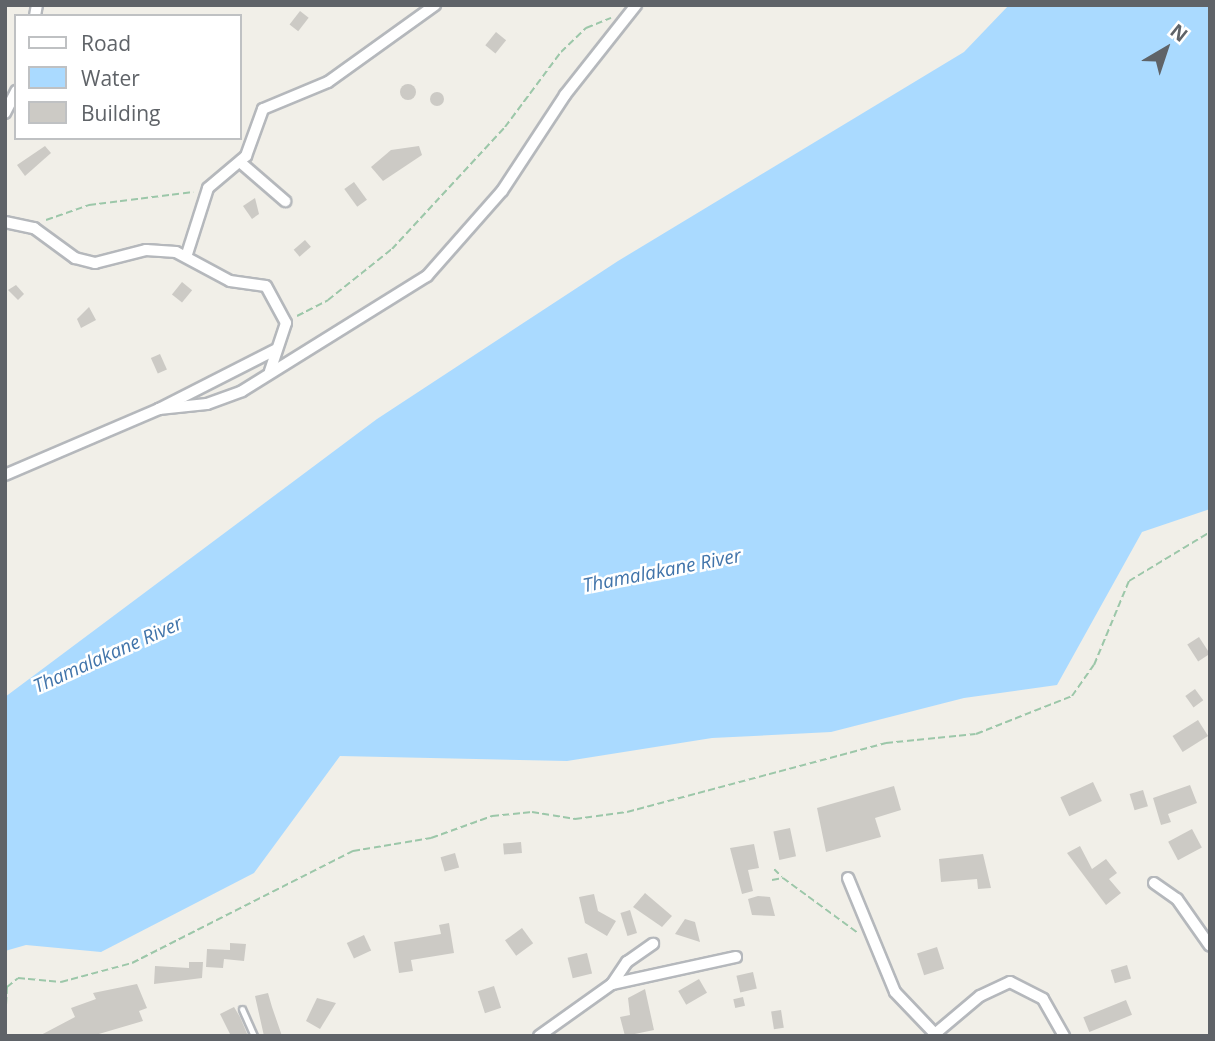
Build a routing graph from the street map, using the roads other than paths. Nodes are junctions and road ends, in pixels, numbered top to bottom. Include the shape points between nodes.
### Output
1 (435, 5) edge
2 (636, 5) edge
3 (14, 95) edge
4 (5, 113) edge
5 (240, 162) junction
6 (285, 201) dead end
7 (5, 222) edge
8 (187, 254) junction
9 (275, 350) junction
10 (270, 371) junction
11 (159, 410) junction
12 (5, 475) edge
13 (848, 878) dead end
14 (1154, 883) dead end
15 (653, 944) dead end
16 (1210, 946) edge
17 (736, 957) dead end
18 (612, 984) junction
19 (242, 1009) dead end
20 (936, 1035) edge
21 (254, 1036) edge
22 (539, 1036) edge
23 (1064, 1036) edge

1 - 5 street via 328,82 269,103
2 - 10 street via 453,252 398,296
3 - 4 street
5 - 6 street
5 - 8 street via 208,188
7 - 8 street via 34,228 75,258 95,262 146,250
8 - 9 street via 230,281 266,286 286,323
9 - 10 street
9 - 11 street
10 - 11 street via 226,398
11 - 12 street
13 - 20 street via 895,992
14 - 16 street via 1177,899
15 - 18 street via 627,962
17 - 18 street
18 - 22 street
19 - 21 lane
20 - 23 street via 980,996 1010,982 1043,999

